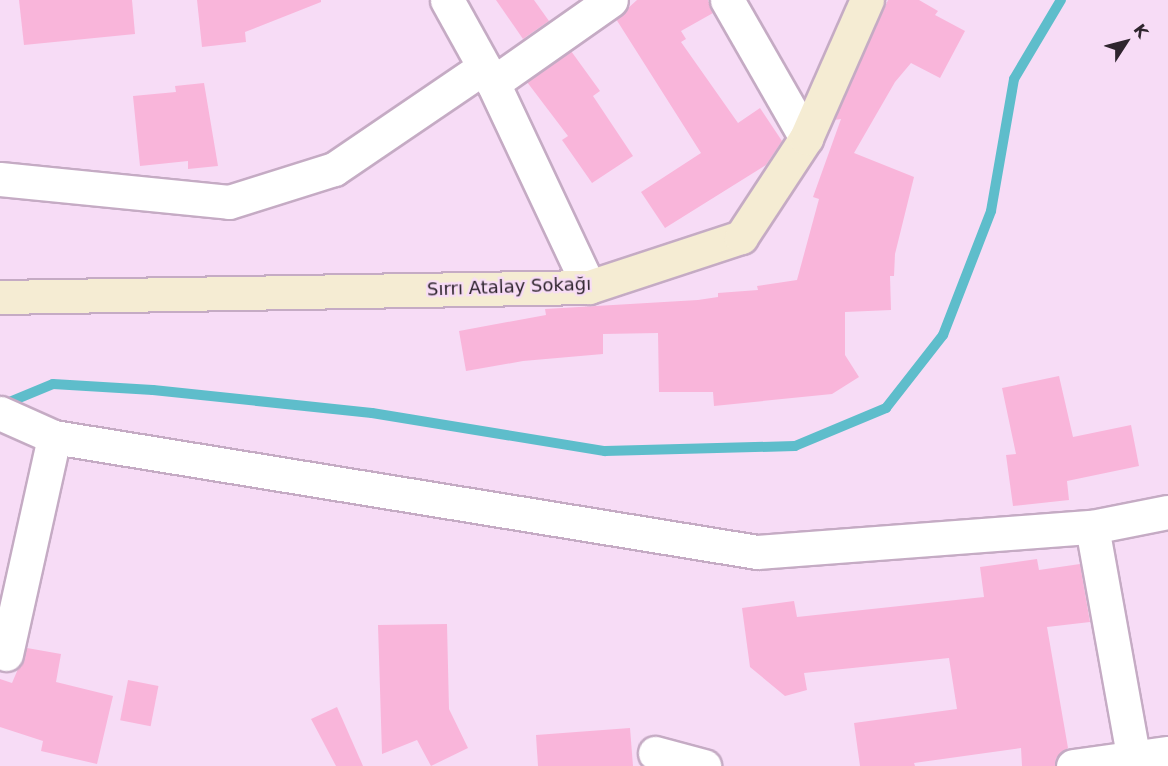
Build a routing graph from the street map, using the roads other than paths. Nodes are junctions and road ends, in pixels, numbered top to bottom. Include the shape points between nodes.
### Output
1 (447, 0) edge
2 (611, 0) edge
3 (727, 0) edge
4 (867, 0) edge
5 (489, 75) junction
6 (806, 138) junction
7 (0, 179) edge
8 (589, 287) junction
9 (0, 297) edge
10 (0, 412) edge
11 (54, 437) junction
12 (1168, 512) edge
13 (1092, 527) junction
14 (6, 654) dead end
15 (655, 753) dead end
16 (1168, 753) edge
17 (1134, 762) edge
18 (704, 766) edge
19 (1073, 766) edge

1 - 5 street
2 - 5 street
3 - 6 street
4 - 6 main road, Sırrı Atalay Sokağı
5 - 7 street via 334,169 229,202
5 - 8 street
6 - 8 main road, Sırrı Atalay Sokağı via 741,237
8 - 9 main road, Sırrı Atalay Sokağı
10 - 11 street
11 - 13 street via 757,552
11 - 14 street
12 - 13 street
13 - 17 street
15 - 18 street
16 - 17 street
17 - 19 street

